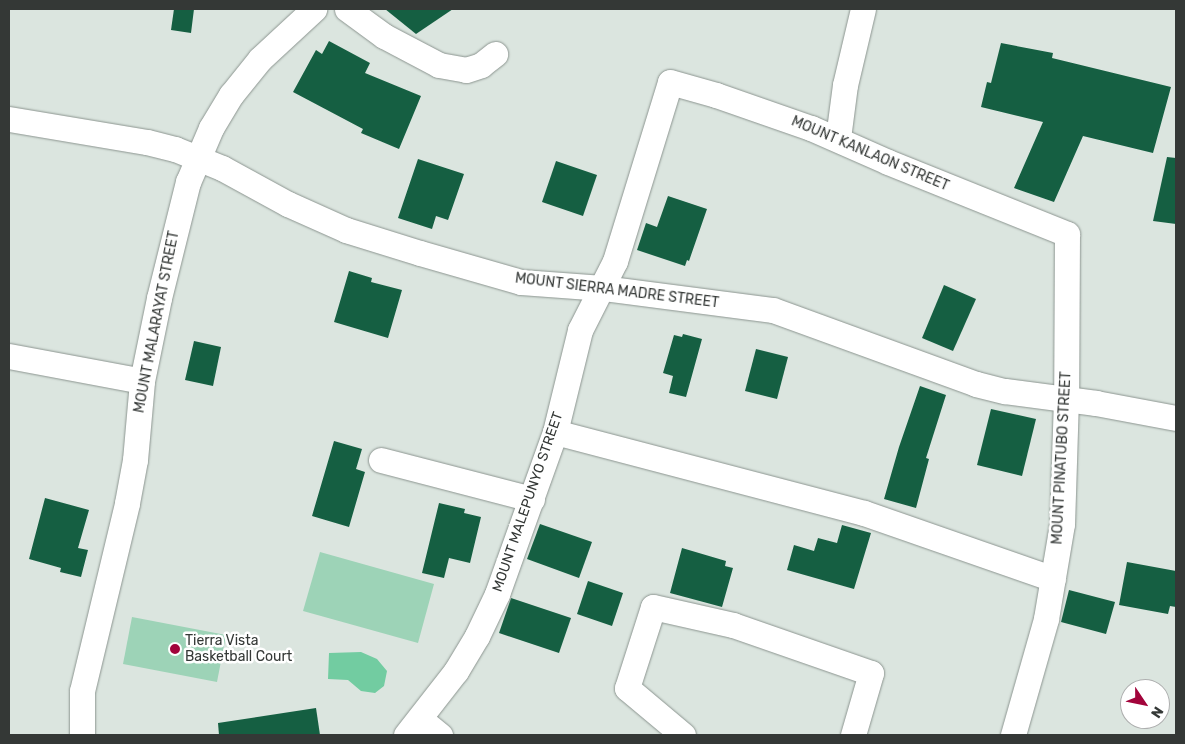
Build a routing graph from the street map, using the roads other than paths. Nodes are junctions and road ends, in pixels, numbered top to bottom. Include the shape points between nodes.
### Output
1 (314, 9) edge
2 (346, 9) edge
3 (863, 9) edge
4 (495, 54) dead end
5 (670, 82) joint
6 (9, 119) edge
7 (838, 138) junction
8 (197, 157) junction
9 (1066, 234) joint
10 (602, 288) junction
11 (9, 356) edge
12 (142, 381) junction
13 (1066, 398) junction
14 (1176, 418) edge
15 (555, 432) junction
16 (381, 460) dead end
17 (532, 499) junction
18 (1053, 580) junction
19 (413, 727) edge
20 (82, 735) edge
21 (440, 735) edge
22 (683, 735) edge
23 (853, 735) edge
24 (1013, 735) edge

1 - 8 street, MOUNT MALARAYAT STREET via 260,59 231,95
2 - 4 street via 384,36 439,65 466,70 481,65
3 - 7 street via 845,85
5 - 7 street, MOUNT KANLAON STREET
5 - 10 street, MOUNT MALEPUNYO STREET via 615,262
6 - 8 street, MOUNT SIERRA MADRE STREET via 147,142
7 - 9 street, MOUNT KANLAON STREET via 888,162
8 - 10 street, MOUNT SIERRA MADRE STREET via 288,204 355,233 521,282
8 - 12 street, MOUNT MALARAYAT STREET via 174,234
9 - 13 street, MOUNT PINATUBO STREET
10 - 13 street, MOUNT SIERRA MADRE STREET via 773,310 976,384
10 - 15 street, MOUNT MALEPUNYO STREET via 580,330
11 - 12 street
12 - 20 street, MOUNT MALARAYAT STREET via 135,460 127,503 82,691
13 - 14 street, MOUNT SIERRA MADRE STREET
13 - 18 street, MOUNT PINATUBO STREET via 1062,524
15 - 17 street, MOUNT MALEPUNYO STREET
15 - 18 street via 864,512
16 - 17 street
17 - 19 street, MOUNT MALEPUNYO STREET via 497,594 477,636
18 - 24 street, MOUNT PINATUBO STREET via 1037,654
19 - 21 street
22 - 23 street via 627,688 653,607 733,625 871,673

